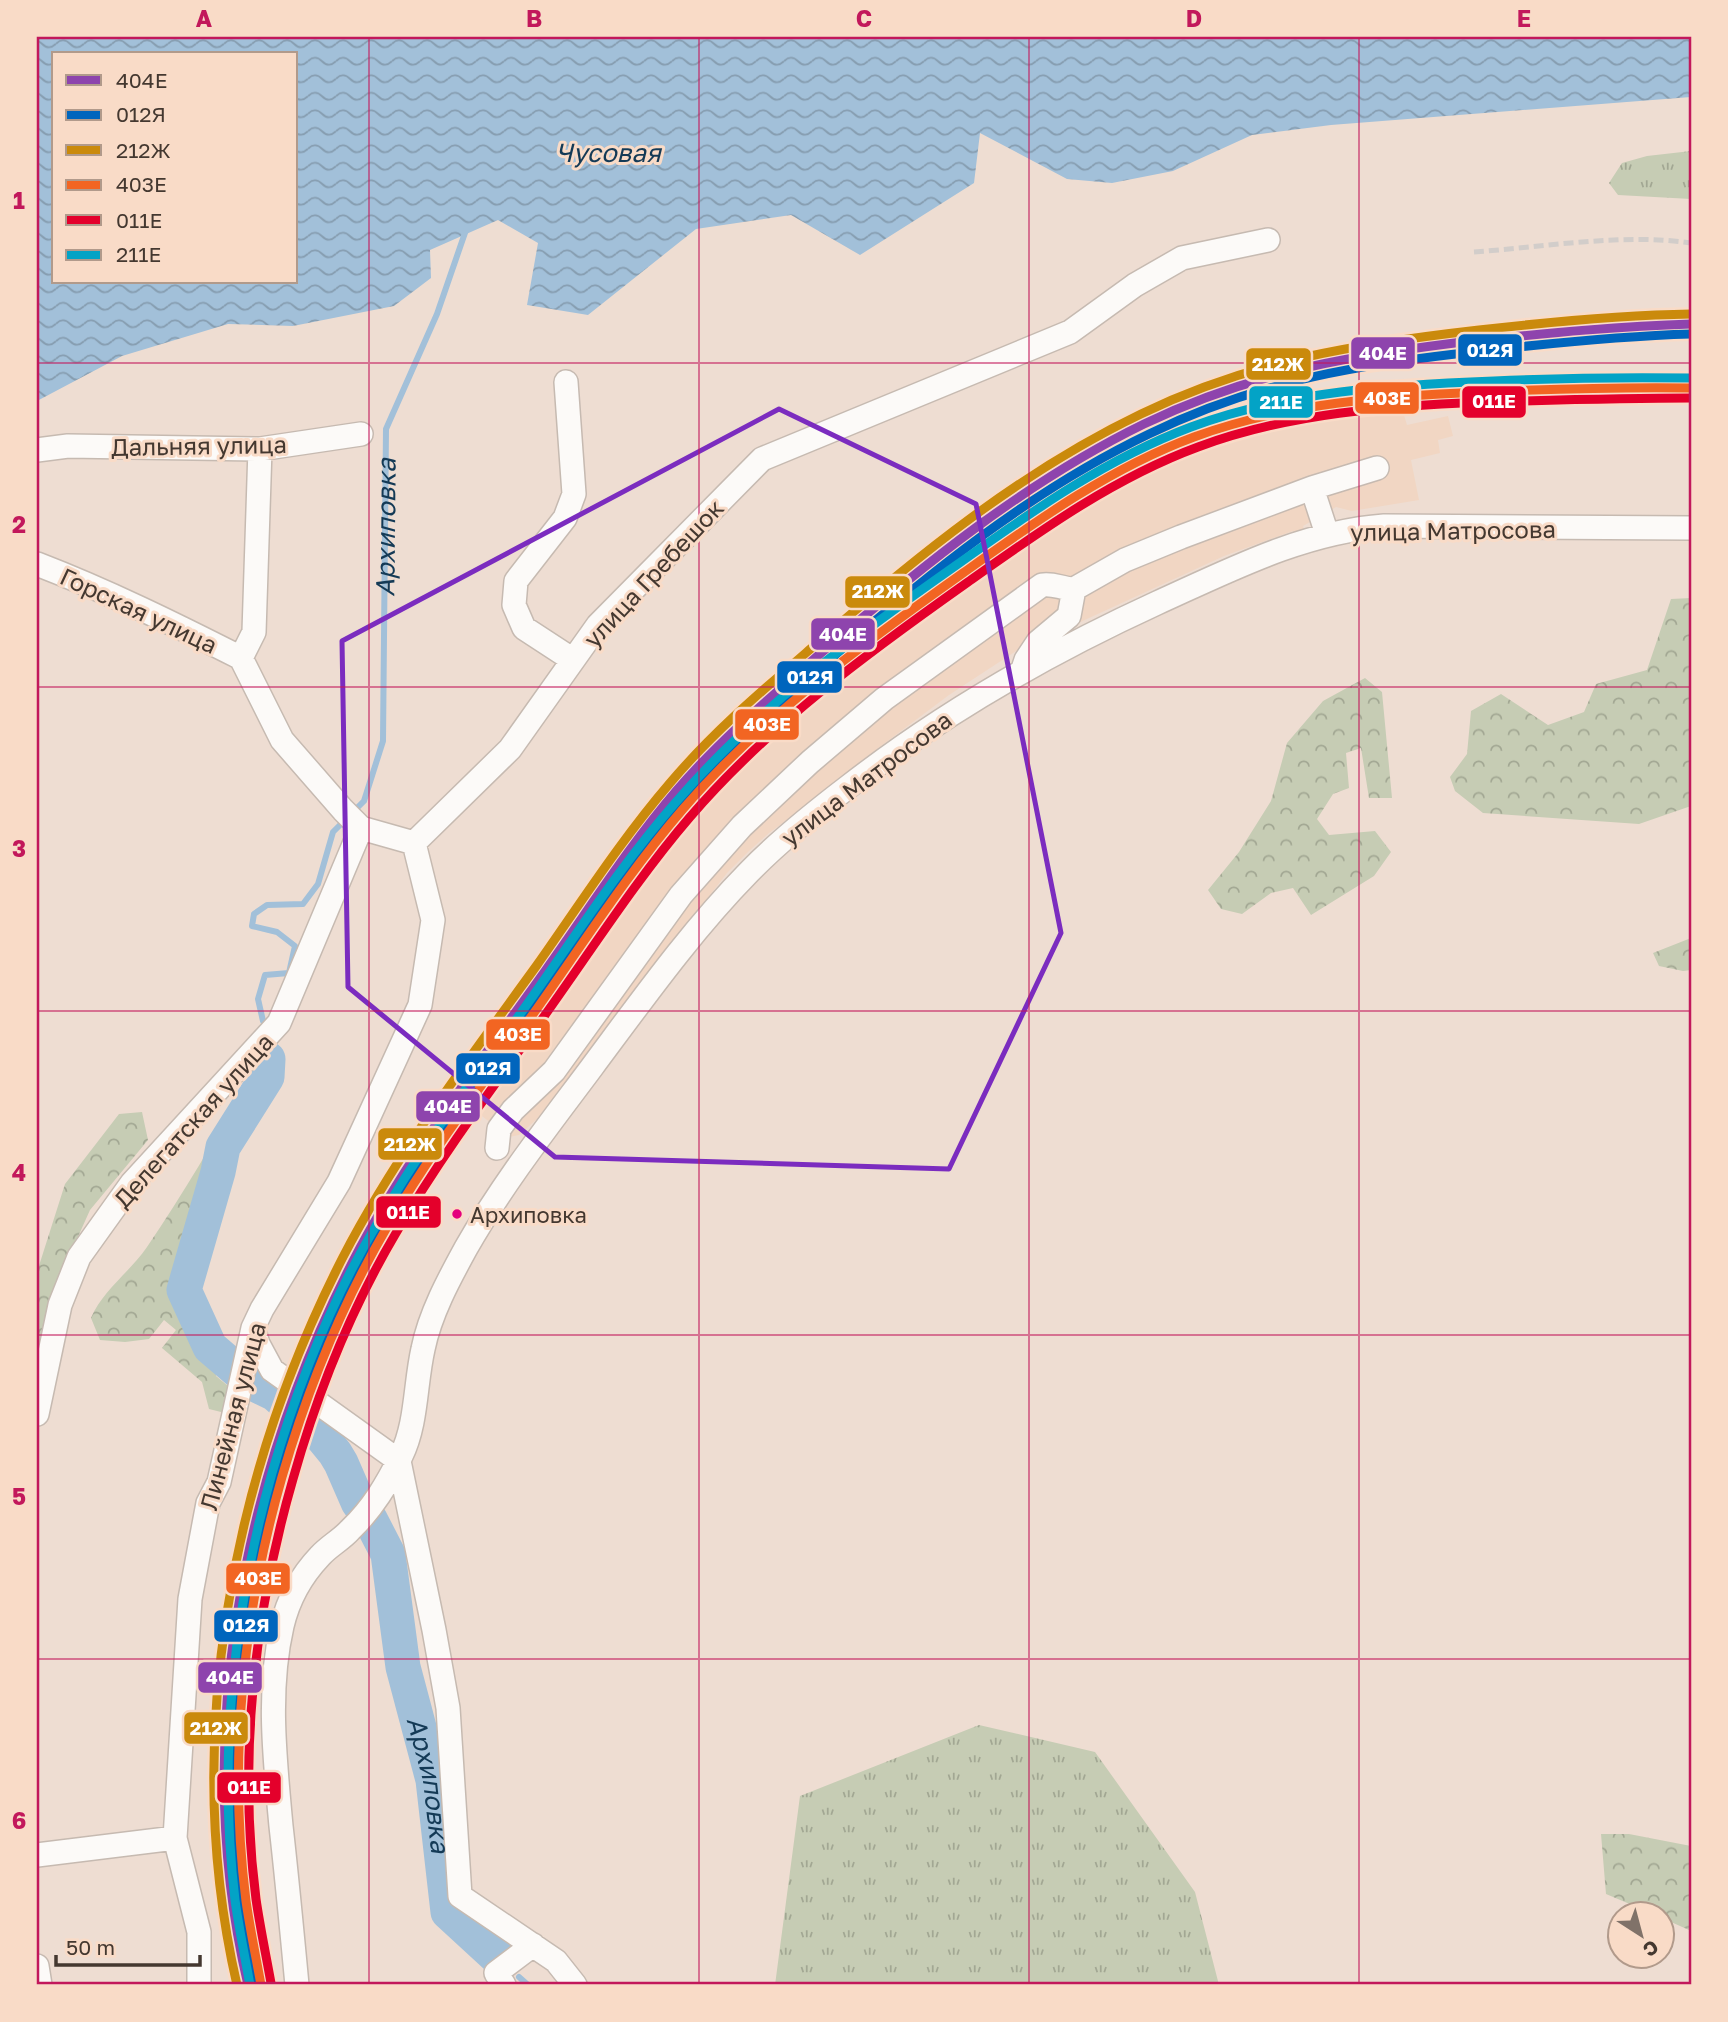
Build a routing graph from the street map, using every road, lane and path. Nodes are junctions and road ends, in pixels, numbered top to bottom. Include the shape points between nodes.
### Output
1 (1268, 240) dead end
2 (566, 382) dead end
3 (361, 434) dead end
4 (260, 449) junction
5 (37, 450) edge
6 (1377, 468) dead end
7 (1312, 488) junction
8 (1691, 528) edge
9 (1327, 534) junction
10 (37, 564) edge
11 (1074, 589) junction
12 (241, 658) junction
13 (573, 660) junction
14 (1022, 672) junction
15 (361, 828) junction
16 (414, 844) junction
17 (497, 1148) dead end
18 (253, 1328) junction
19 (37, 1414) edge
20 (399, 1461) junction
21 (175, 1838) junction
22 (37, 1855) edge
23 (533, 1945) junction
24 (37, 1966) edge
25 (40, 1985) edge
26 (199, 1985) edge
27 (297, 1985) edge
28 (504, 1985) edge
29 (575, 1985) edge

1 - 13 street, улица Гребешок via 1182,258 1070,332 762,459 598,625
2 - 13 street via 574,494 565,518 516,581 514,605 524,628
3 - 4 street, Дальняя улица
4 - 5 street, Дальняя улица via 68,446
4 - 12 street via 254,632
6 - 7 street
7 - 9 street
7 - 11 street via 1135,556
8 - 9 street, улица Матросова via 1384,526
9 - 14 street, улица Матросова via 1230,570 1115,622
10 - 12 street, Горская улица via 142,608
11 - 14 street via 1069,616 1038,642
11 - 17 street via 1042,585 927,666 847,730 742,826 681,895 554,1071 513,1110 499,1129
12 - 15 street via 282,740
13 - 16 street, улица Гребешок via 510,749
14 - 20 street, улица Матросова via 901,746 817,811 751,869 652,987 526,1153 464,1251 429,1326 411,1430
15 - 16 street
15 - 19 street, Делегатская улица via 279,1023 132,1183 79,1256 60,1305
16 - 18 street, Линейная улица via 433,920 420,1005 339,1182
18 - 20 street via 272,1370
18 - 21 street, Линейная улица via 219,1482 208,1503 190,1599
20 - 23 street via 448,1707 460,1896
20 - 27 street via 381,1495 300,1582 280,1633 273,1721
21 - 22 street
21 - 26 street, Линейная улица via 200,1932
23 - 28 street via 496,1973
23 - 29 street via 556,1961
24 - 25 street

